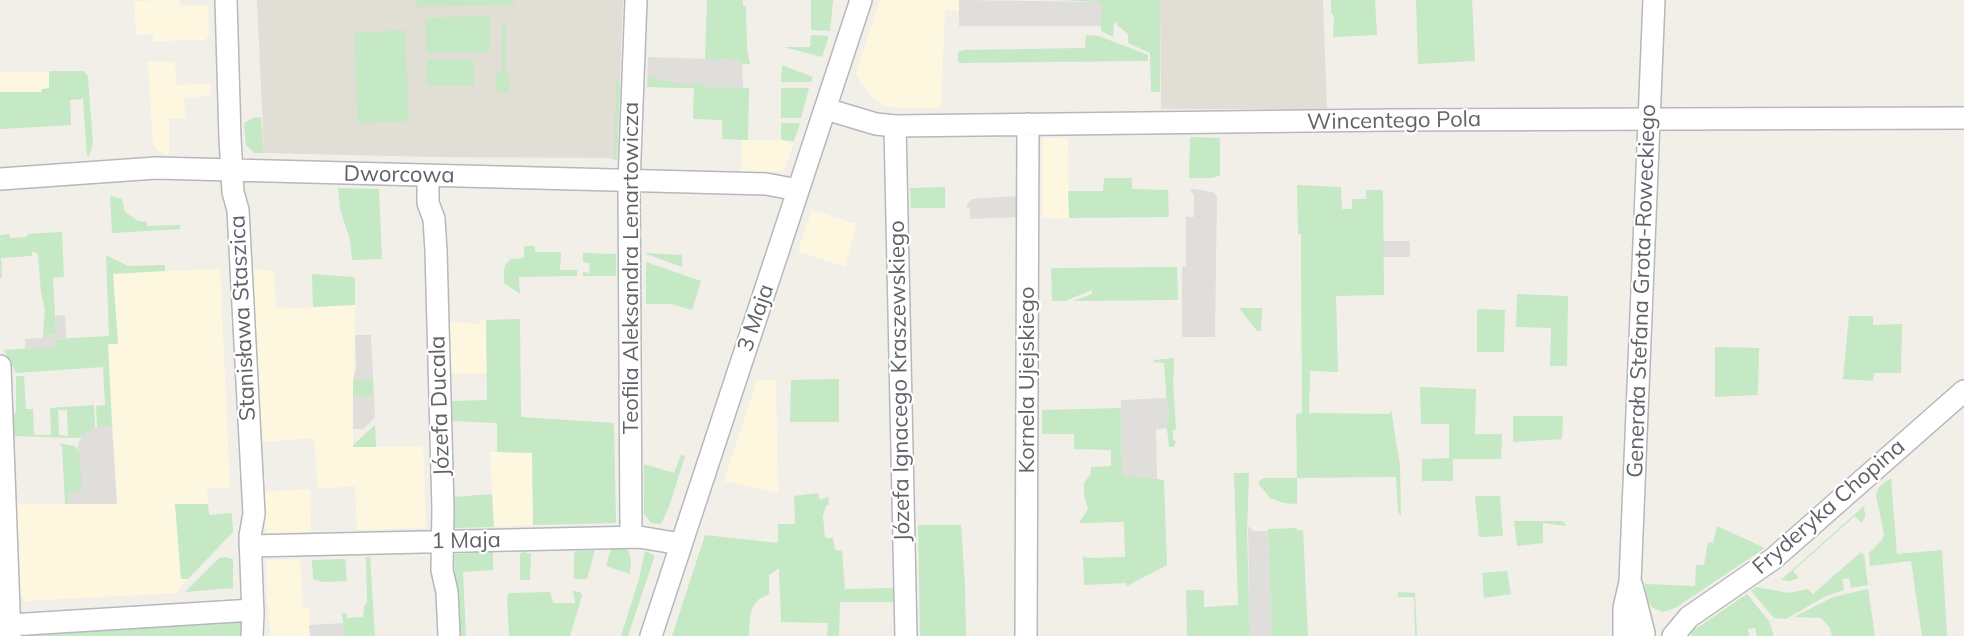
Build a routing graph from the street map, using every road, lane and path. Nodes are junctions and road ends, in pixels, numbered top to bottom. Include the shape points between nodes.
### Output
1 (226, 0) edge
2 (636, 0) edge
3 (861, 0) edge
4 (1654, 0) edge
5 (826, 109) junction
6 (1964, 118) edge
7 (1649, 120) junction
8 (1028, 124) junction
9 (895, 126) junction
10 (232, 171) junction
11 (428, 176) junction
12 (0, 179) edge
13 (629, 182) junction
14 (798, 190) junction
15 (0, 366) edge
16 (1964, 391) edge
17 (631, 537) junction
18 (442, 542) junction
19 (681, 544) junction
20 (250, 546) junction
21 (253, 610) junction
22 (1689, 616) junction
23 (7, 629) edge
24 (1640, 635) edge
25 (252, 636) edge
26 (449, 636) edge
27 (651, 636) edge
28 (906, 636) edge
29 (1026, 636) edge
30 (1673, 636) edge

1 - 10 street, Stanisława Staszica
2 - 13 street, Teofila Aleksandra Lenartowicza
3 - 5 street, 3 Maja
4 - 7 street, Generała Stefana Grota-Roweckiego
5 - 9 street, Wincentego Pola
5 - 14 street, 3 Maja
6 - 7 street, Wincentego Pola
7 - 8 street, Wincentego Pola
7 - 24 street, Generała Stefana Grota-Roweckiego via 1630,582 1637,599
8 - 9 street, Wincentego Pola
8 - 29 street, Kornela Ujejskiego
9 - 28 street, Józefa Ignacego Kraszewskiego
10 - 11 street, Dworcowa
10 - 12 street, Dworcowa via 156,168
10 - 20 street, Stanisława Staszica via 238,210 254,514
11 - 13 street, Dworcowa
11 - 18 street, Józefa Ducala via 436,262
13 - 14 street, Dworcowa via 766,184
13 - 17 street, Teofila Aleksandra Lenartowicza
14 - 19 street, 3 Maja
15 - 23 street
16 - 22 street, Fryderyka Chopina via 1768,563
17 - 18 street, 1 Maja
17 - 19 street, 1 Maja
18 - 20 street, 1 Maja
18 - 26 street, Józefa Ducala
19 - 27 street, 3 Maja
20 - 21 street, Stanisława Staszica
21 - 23 street
21 - 25 street, Stanisława Staszica
22 - 24 street
22 - 30 street

